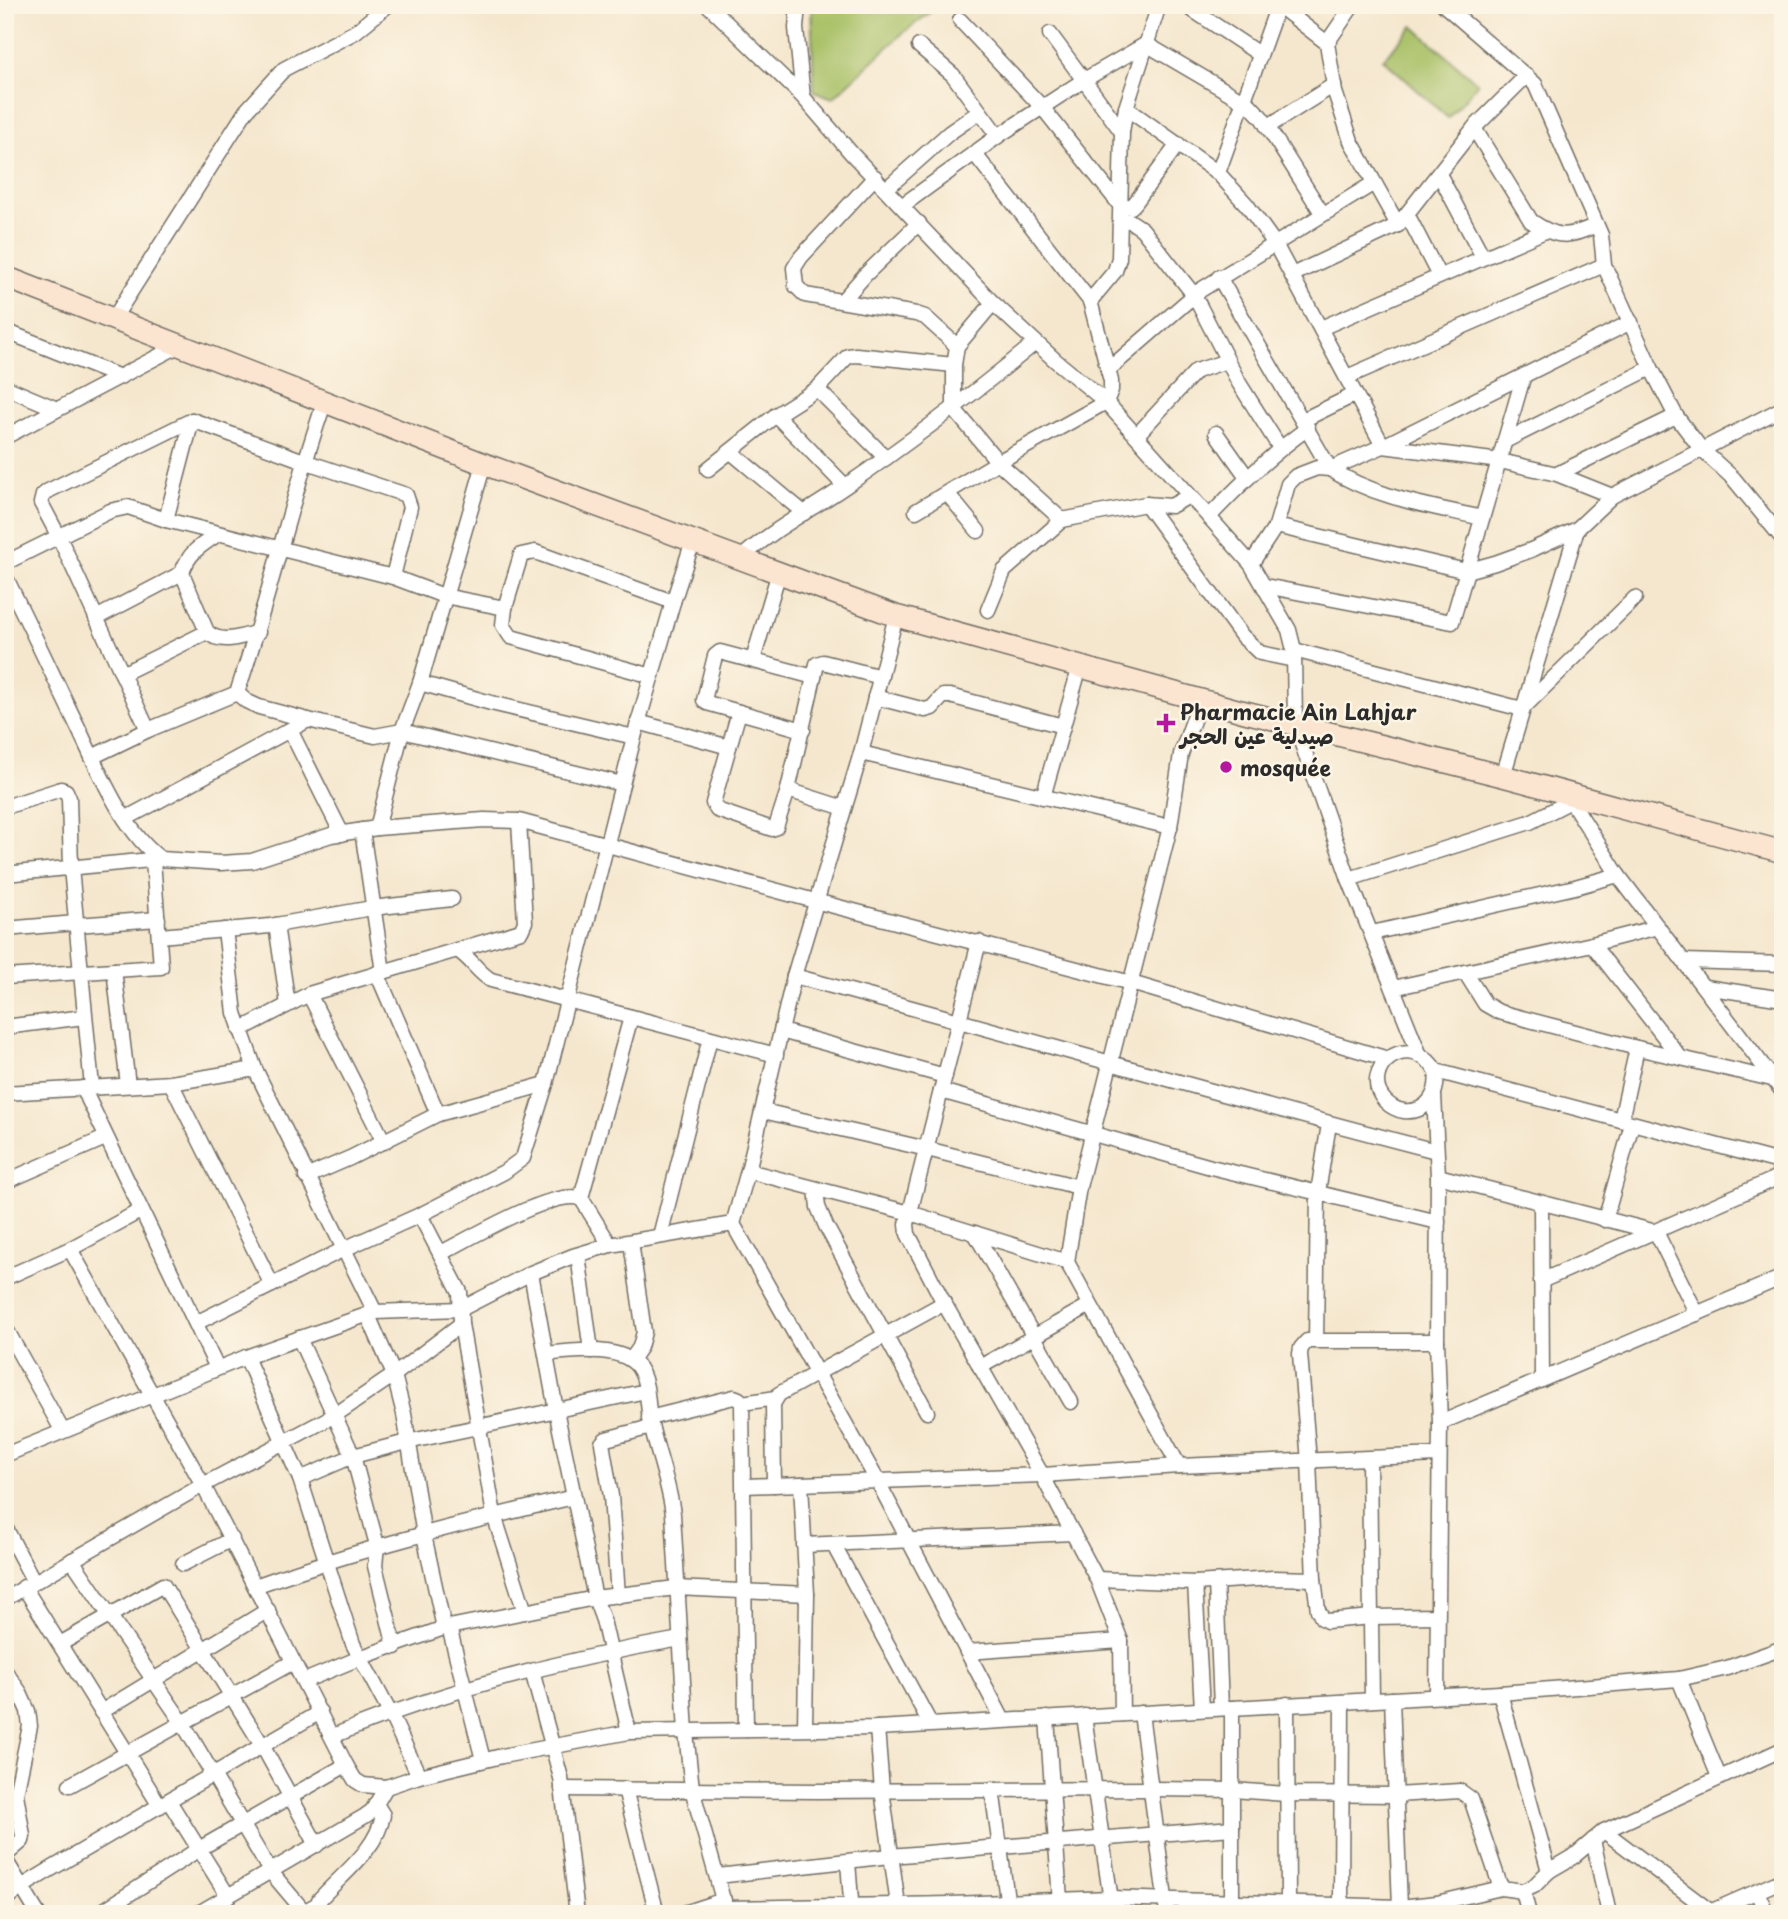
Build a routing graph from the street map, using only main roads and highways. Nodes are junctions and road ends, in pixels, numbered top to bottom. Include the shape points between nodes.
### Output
1 (5, 277) edge
2 (1783, 852) edge

1 - 2 main road via 484,464 896,616

